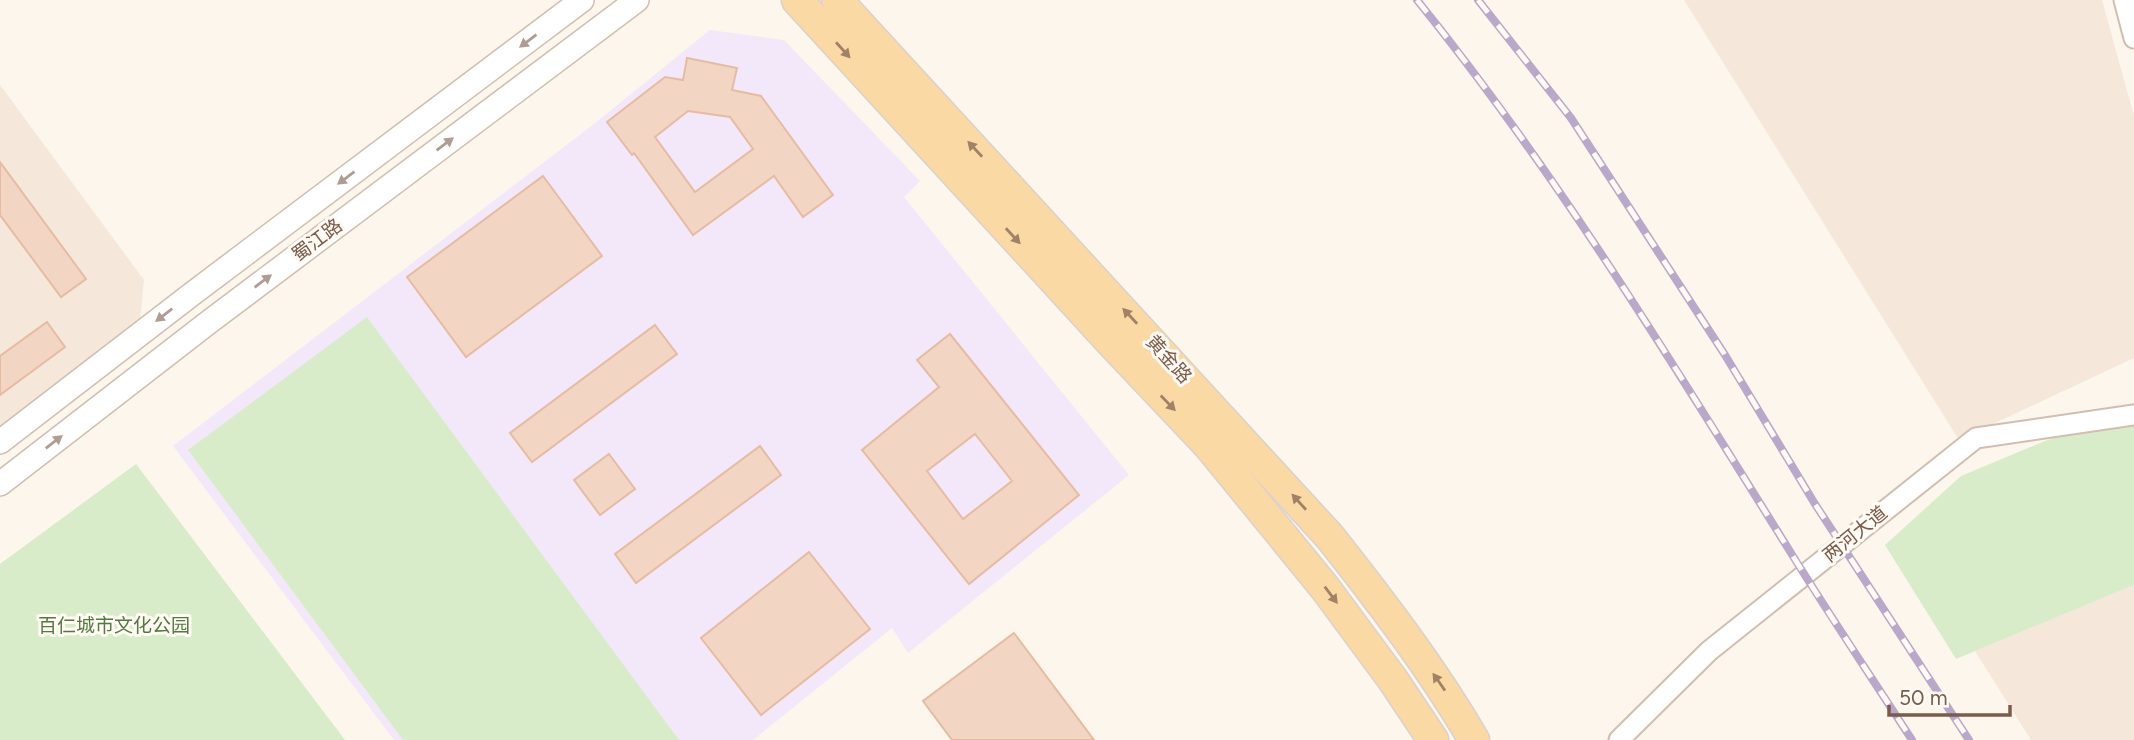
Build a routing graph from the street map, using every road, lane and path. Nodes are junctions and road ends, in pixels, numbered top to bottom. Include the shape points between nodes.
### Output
1 (582, 0) edge
2 (637, 0) edge
3 (797, 0) edge
4 (837, 0) edge
5 (2124, 0) edge
6 (2134, 38) edge
7 (2134, 415) edge
8 (0, 442) edge
9 (0, 484) edge
10 (1433, 740) edge
11 (1474, 740) edge
12 (1619, 740) edge

1 -> 8 street, 蜀江路
9 -> 2 street, 蜀江路
3 -> 10 main road, 黄金路 via 1210,447 1325,588
11 -> 4 main road, 黄金路 via 1432,673 1330,537
5 - 6 street
7 - 12 street, 两河大道 via 1976,438 1709,651

